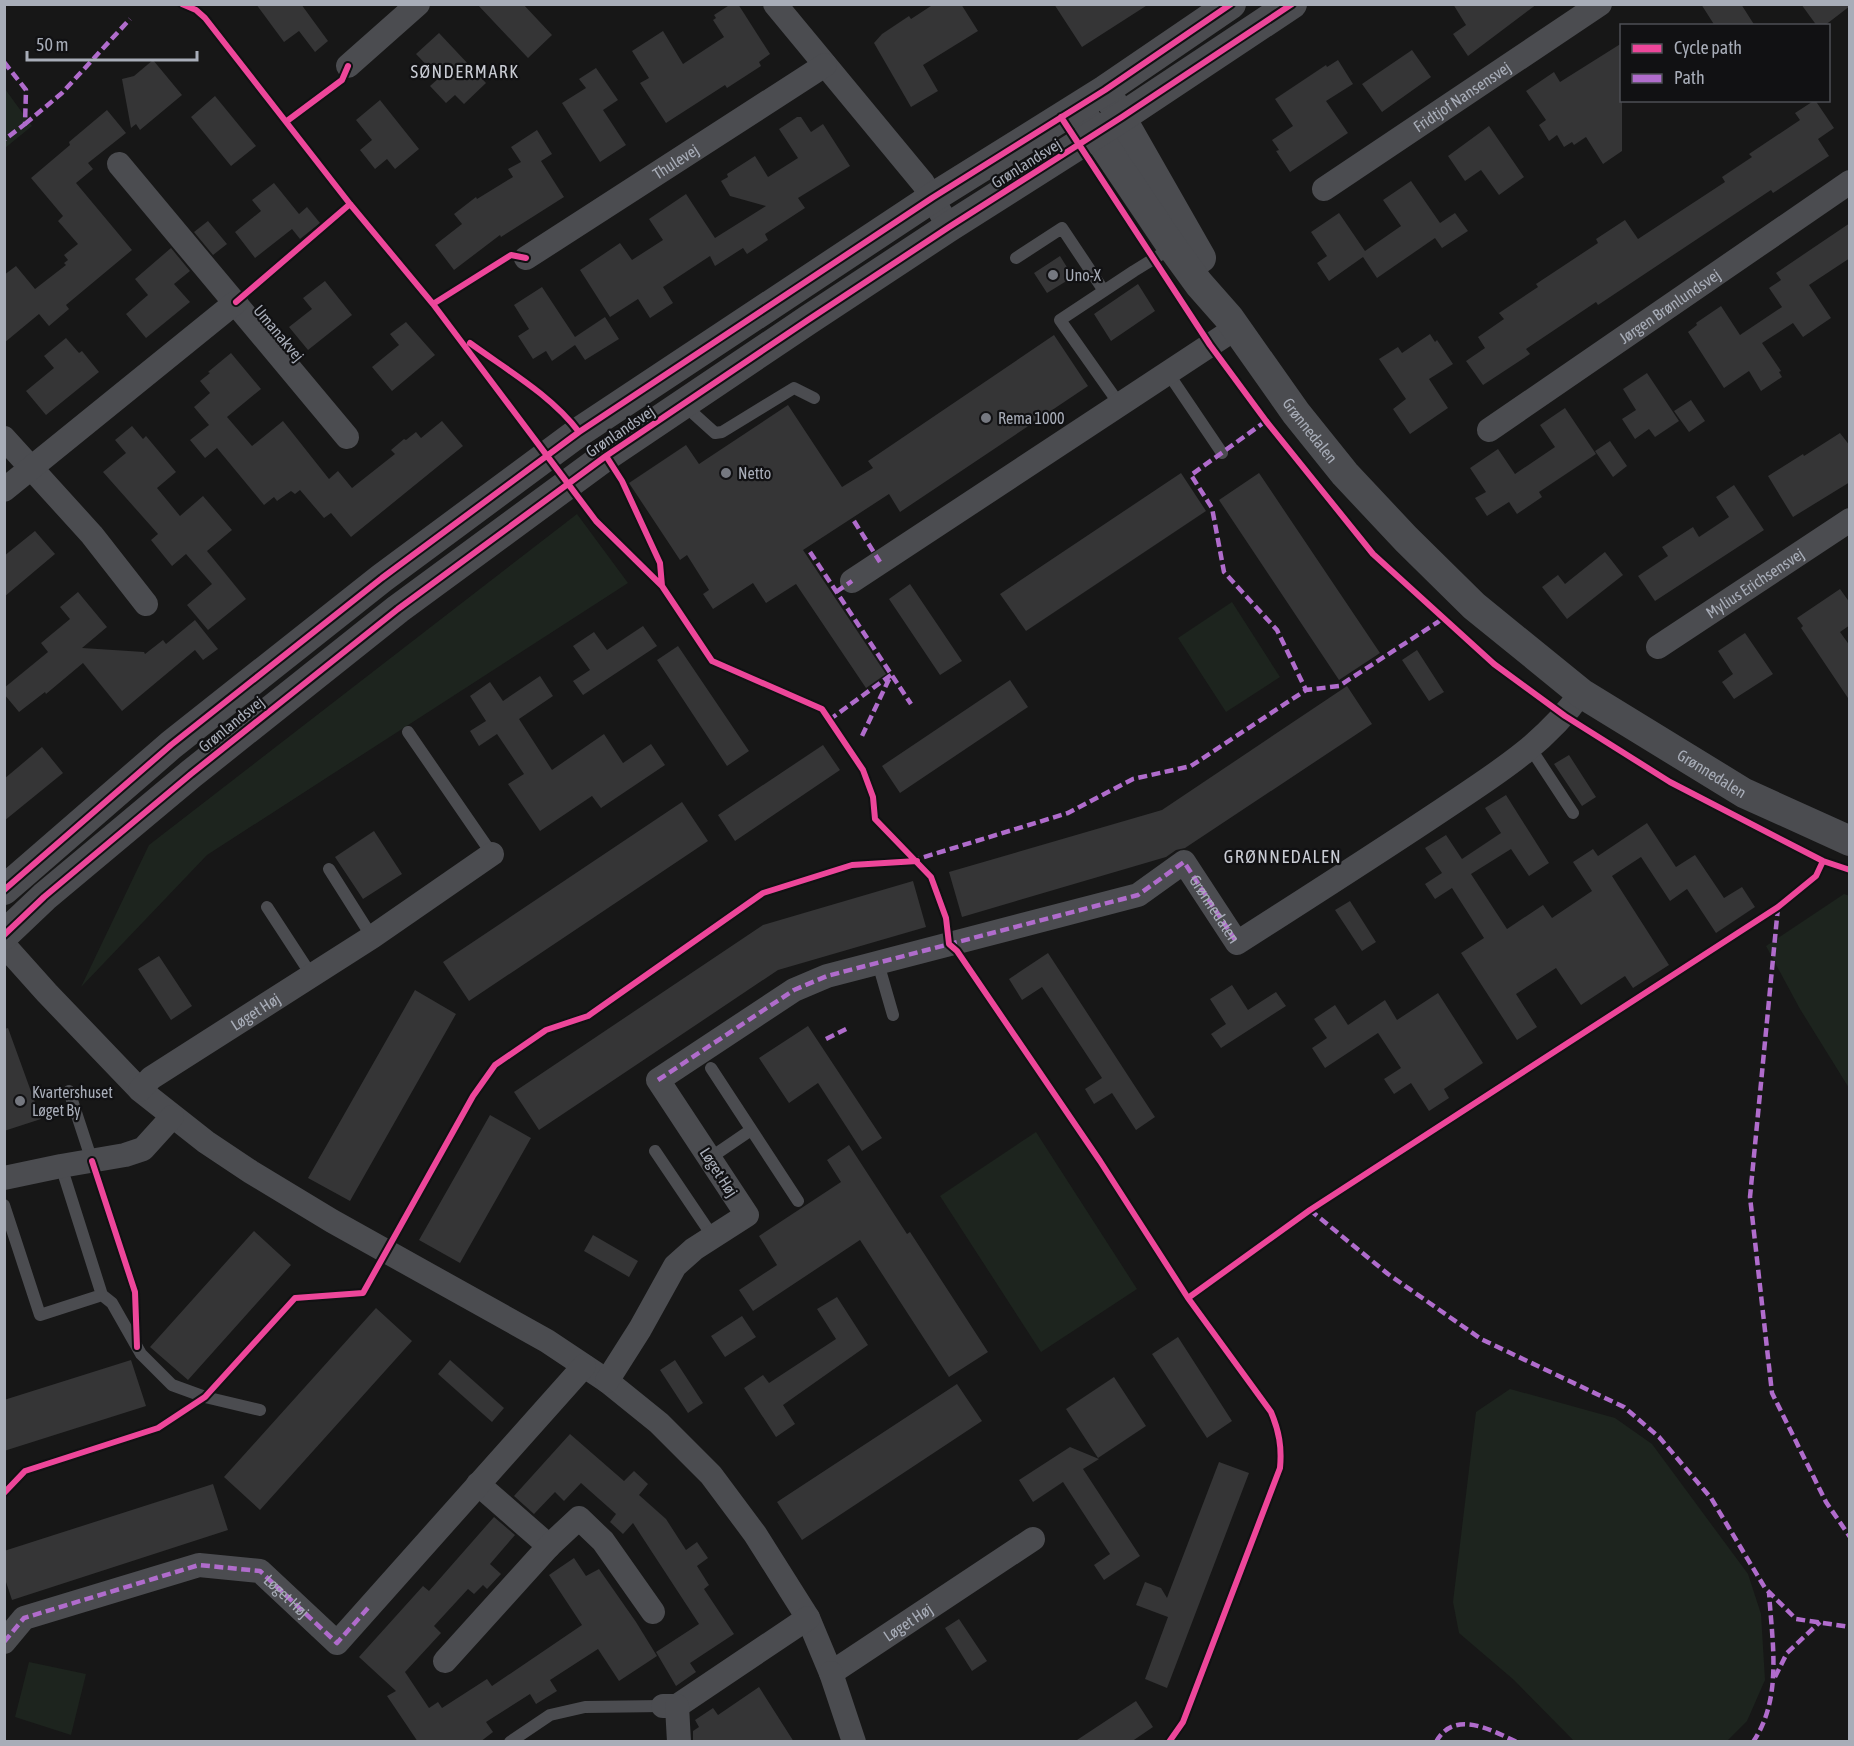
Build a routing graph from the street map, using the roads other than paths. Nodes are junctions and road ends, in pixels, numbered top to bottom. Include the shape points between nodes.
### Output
1 (418, 4) edge
2 (775, 4) edge
3 (1231, 4) edge
4 (1292, 4) edge
5 (1600, 4) edge
6 (825, 65) junction
7 (348, 66) dead end
8 (1105, 90) junction
9 (1078, 106) junction
10 (1122, 117) junction
11 (1096, 134) junction
12 (119, 164) dead end
13 (1850, 182) edge
14 (1324, 189) dead end
15 (932, 198) junction
16 (950, 227) junction
17 (1181, 243) junction
18 (526, 258) dead end
19 (1016, 258) dead end
20 (1104, 291) junction
21 (236, 302) junction
22 (1233, 323) junction
23 (1168, 373) junction
24 (814, 398) dead end
25 (684, 405) junction
26 (1120, 405) junction
27 (1489, 430) dead end
28 (347, 437) dead end
29 (4, 438) edge
30 (1222, 453) dead end
31 (31, 469) junction
32 (4, 490) edge
33 (1850, 520) edge
34 (852, 580) dead end
35 (146, 604) dead end
36 (1658, 647) dead end
37 (1581, 693) junction
38 (408, 732) dead end
39 (1531, 748) junction
40 (1573, 813) dead end
41 (1850, 841) edge
42 (492, 854) joint
43 (329, 869) dead end
44 (4, 890) edge
45 (267, 907) dead end
46 (4, 935) edge
47 (372, 937) junction
48 (4, 945) edge
49 (878, 963) junction
50 (312, 976) junction
51 (794, 990) joint
52 (893, 1015) dead end
53 (711, 1068) dead end
54 (140, 1090) junction
55 (69, 1091) dead end
56 (172, 1117) junction
57 (751, 1130) junction
58 (655, 1151) dead end
59 (710, 1158) junction
60 (92, 1161) junction
61 (61, 1166) junction
62 (4, 1178) edge
63 (798, 1201) dead end
64 (4, 1205) edge
65 (713, 1237) junction
66 (102, 1294) junction
67 (584, 1366) junction
68 (607, 1381) junction
69 (260, 1410) dead end
70 (478, 1484) junction
71 (1033, 1539) dead end
72 (549, 1546) junction
73 (652, 1612) dead end
74 (808, 1618) junction
75 (4, 1642) edge
76 (445, 1661) dead end
77 (831, 1673) junction
78 (670, 1706) junction
79 (510, 1742) edge
80 (679, 1742) edge
81 (854, 1742) edge

1 - 7 street
2 - 6 street
3 - 8 street, Grønlandsvej
4 - 10 street, Grønlandsvej
5 - 14 street, Fridtjof Nansensvej
6 - 15 street
6 - 18 street, Thulevej
8 - 9 street, Grønlandsvej
8 - 10 street, Grønnedalen
9 - 11 street, Grønnedalen
9 - 15 street, Grønlandsvej
10 - 11 street, Grønlandsvej
10 - 17 street, Grønnedalen
11 - 16 street, Grønlandsvej
11 - 17 street, Grønnedalen
12 - 21 street, Umanakvej
13 - 27 street, Jørgen Brønlundsvej
15 - 16 street
15 - 44 street, Grønlandsvej via 610,411 422,548 171,745
16 - 25 street, Grønlandsvej
17 - 20 lane
17 - 22 street, Grønnedalen
19 - 20 lane via 1062,228
20 - 26 lane via 1060,320
21 - 28 street, Umanakvej
21 - 31 street, Umanakvej
22 - 23 street
22 - 37 street, Grønnedalen via 1296,413 1345,474 1406,539 1474,606
23 - 26 street
23 - 30 lane
24 - 25 lane via 794,388 715,434
25 - 46 street, Grønlandsvej via 606,456 398,609 191,774
26 - 34 street
29 - 31 street
31 - 32 street, Umanakvej
31 - 35 street via 92,535
33 - 36 street, Mylius Erichsensvej
37 - 39 street, Grønnedalen via 1565,716
37 - 41 street, Grønnedalen via 1744,793
38 - 42 lane
39 - 40 lane
39 - 49 street, Grønnedalen via 1237,943 1184,862 1138,895
42 - 47 street, Løget Høj
43 - 47 lane
45 - 50 lane
47 - 50 street, Løget Høj
48 - 54 street
49 - 51 street, Grønnedalen via 827,976
49 - 52 lane
50 - 54 street, Løget Høj via 151,1078
51 - 59 street, Løget Høj via 658,1080
53 - 57 lane
54 - 56 street
55 - 60 lane
56 - 60 street via 144,1149
56 - 67 street via 251,1173 547,1341
57 - 59 lane
57 - 63 lane
58 - 65 lane
59 - 65 street, Løget Høj via 747,1215
60 - 61 street
61 - 62 street
61 - 66 lane
64 - 66 lane via 40,1314
65 - 68 street, Løget Høj via 675,1266
66 - 69 lane via 112,1303 141,1354 172,1385
67 - 68 street
67 - 70 street, Løget Høj
68 - 74 street via 659,1423 711,1475 761,1542
70 - 72 street
70 - 75 street, Løget Høj via 337,1643 260,1571 199,1565 24,1618
71 - 77 street, Løget Høj
72 - 73 street via 579,1518 603,1541
72 - 76 street
74 - 77 street
74 - 78 street
77 - 81 street
78 - 79 lane via 585,1707 550,1715
78 - 80 street

